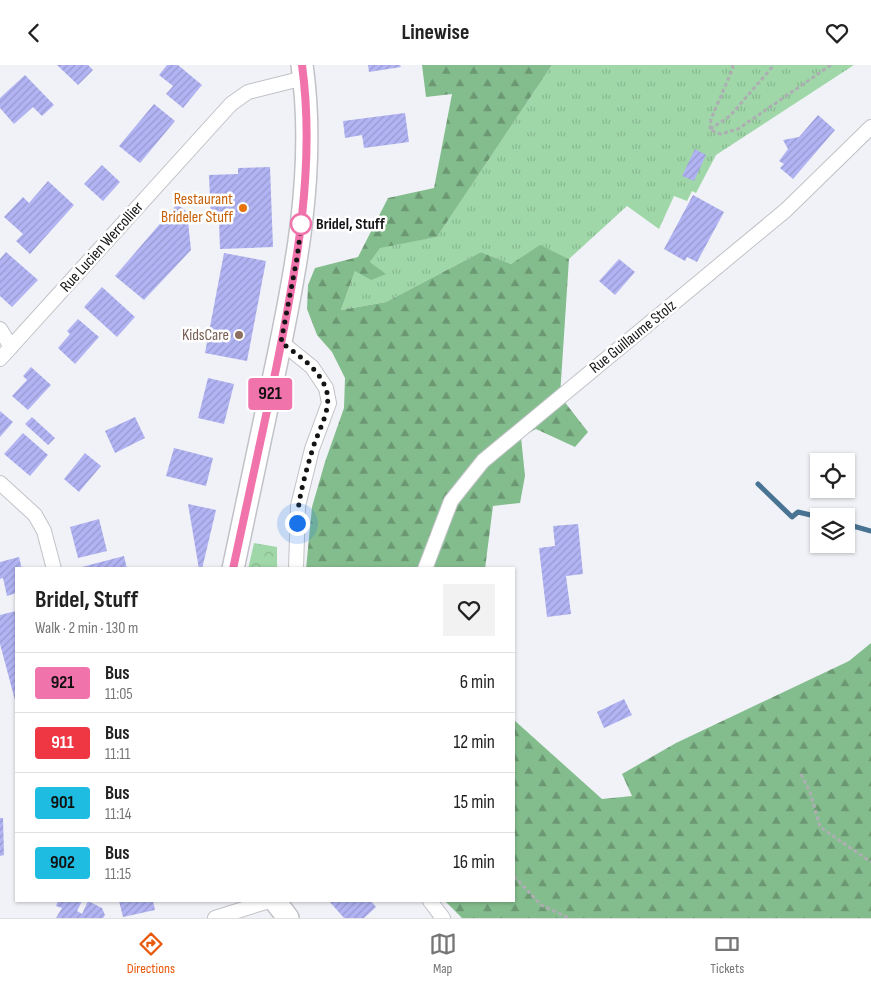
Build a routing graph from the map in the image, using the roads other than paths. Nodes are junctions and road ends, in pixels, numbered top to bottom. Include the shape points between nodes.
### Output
1 (303, 71) edge
2 (871, 127) edge
3 (0, 329) edge
4 (281, 342) junction
5 (11, 347) junction
6 (0, 359) edge
7 (0, 483) edge
8 (53, 567) edge
9 (233, 567) edge
10 (296, 567) edge
11 (426, 567) edge
12 (265, 902) edge
13 (276, 902) edge
14 (431, 902) edge
15 (215, 918) edge
16 (288, 918) edge
17 (443, 918) edge

1 - 4 main road via 305,198
1 - 5 street, Rue Lucien Wercollier via 248,92 231,104
2 - 11 street, Rue Guillaume Stolz via 786,210 483,461 451,501
3 - 5 street
4 - 9 main road
4 - 10 street via 312,367 326,388 329,403 312,449 298,506
5 - 6 street, Rue Lucien Wercollier
7 - 8 street via 35,515 44,531
12 - 15 street
13 - 16 main road
14 - 17 street

